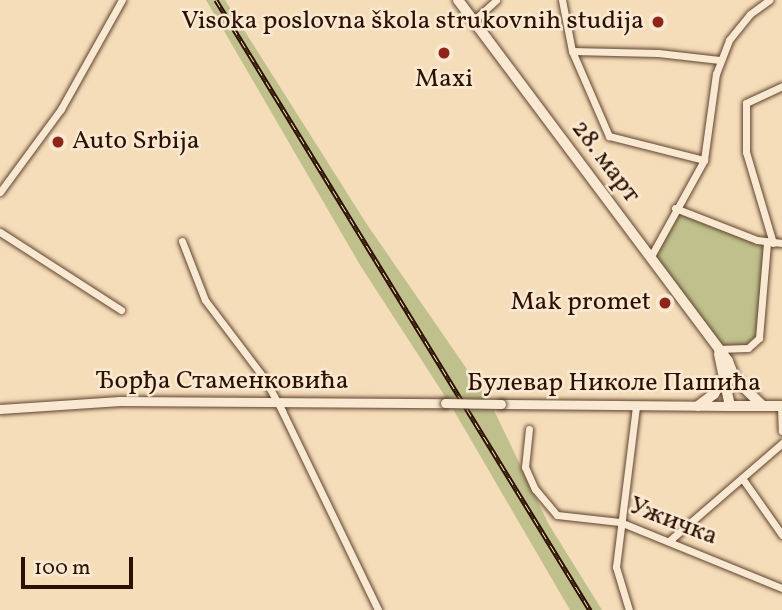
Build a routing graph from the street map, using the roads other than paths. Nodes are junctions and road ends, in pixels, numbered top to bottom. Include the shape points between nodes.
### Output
1 (122, 0) edge
2 (458, 0) edge
3 (496, 0) edge
4 (562, 0) edge
5 (769, 0) edge
6 (473, 21) junction
7 (572, 51) junction
8 (720, 60) junction
9 (782, 86) edge
10 (704, 160) junction
11 (0, 192) edge
12 (675, 208) junction
13 (0, 232) edge
14 (182, 241) dead end
15 (770, 242) junction
16 (782, 243) edge
17 (650, 258) junction
18 (121, 310) dead end
19 (717, 350) junction
20 (729, 377) junction
21 (277, 403) junction
22 (445, 404) joint
23 (636, 406) junction
24 (698, 406) junction
25 (730, 406) junction
26 (763, 406) junction
27 (781, 406) edge
28 (0, 410) edge
29 (528, 429) dead end
30 (782, 431) edge
31 (782, 443) edge
32 (742, 478) junction
33 (620, 522) junction
34 (782, 535) edge
35 (669, 541) junction
36 (782, 588) edge
37 (378, 610) edge
38 (629, 610) edge

1 - 11 street via 61,109
2 - 6 main road, 28. март
3 - 6 street
4 - 7 street
5 - 8 street via 737,29
6 - 17 main road, 28. март
7 - 8 street
7 - 10 street via 612,139
8 - 10 street
9 - 15 street via 746,103 746,152
10 - 12 street
12 - 15 street
12 - 17 street
13 - 18 street
14 - 21 street via 205,300
15 - 16 street
15 - 19 street via 759,338 748,348
17 - 19 main road, 28. март
19 - 20 main road, 28. март
20 - 24 main road
20 - 25 main road, 28. март
20 - 26 main road
21 - 22 street, Ђорђа Стаменковића
21 - 28 street, Ђорђа Стаменковића via 120,401
21 - 37 street
22 - 23 street, Булевар Николе Пашића, bridge
23 - 24 street, Булевар Николе Пашића
23 - 33 street
24 - 25 street, Булевар Николе Пашића
25 - 26 main road, Булевар Николе Пашића
26 - 27 main road, Булевар Николе Пашића
27 - 30 street
29 - 33 street, Ужичка via 525,467 549,509 571,518
31 - 32 street
32 - 34 street
32 - 35 street
33 - 35 street, Ужичка
33 - 38 street via 616,573
35 - 36 street, Ужичка

